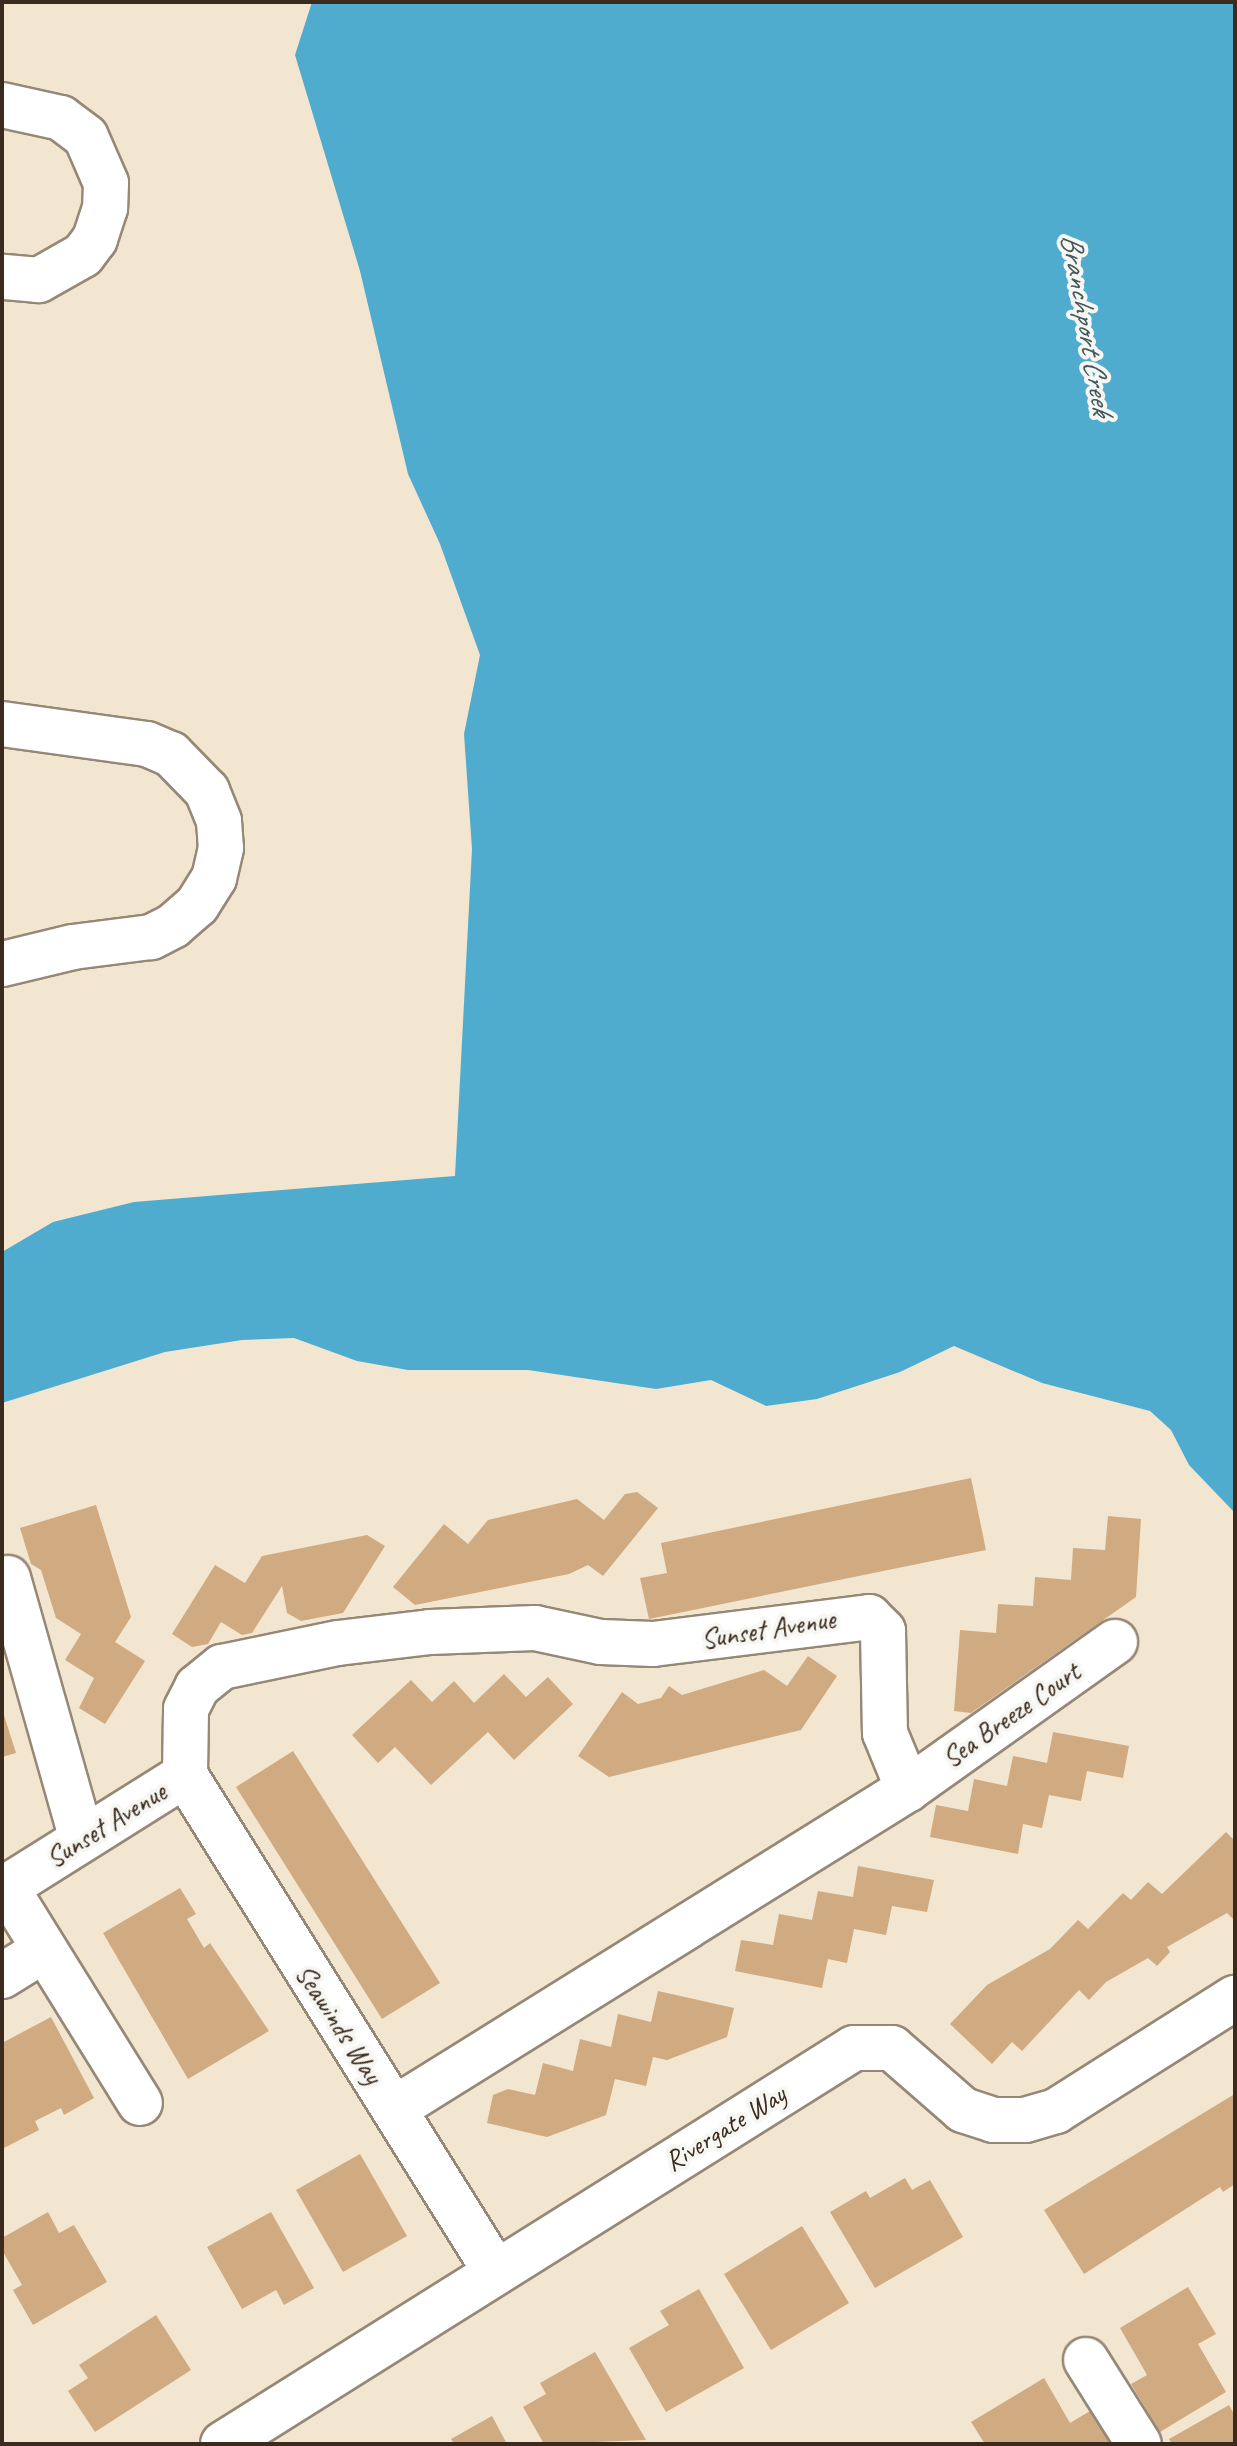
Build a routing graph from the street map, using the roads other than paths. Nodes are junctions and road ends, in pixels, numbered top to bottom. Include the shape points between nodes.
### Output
1 (2, 105) edge
2 (2, 277) edge
3 (2, 724) edge
4 (2, 964) edge
5 (8, 1578) dead end
6 (1115, 1642) dead end
7 (185, 1775) junction
8 (908, 1789) junction
9 (82, 1839) junction
10 (4, 1888) edge
11 (44, 1950) junction
12 (2, 1976) edge
13 (1235, 1998) edge
14 (140, 2103) dead end
15 (394, 2109) junction
16 (495, 2271) junction
17 (1086, 2360) dead end
18 (223, 2444) edge
19 (1139, 2444) edge

1 - 2 street via 61,118 96,153 106,183 101,219 83,255 39,280
3 - 4 street via 147,744 171,754 207,791 219,821 221,848 214,878 197,905 173,926 151,937 73,947
5 - 9 street
6 - 8 street, Sea Breeze Court
7 - 8 street, Sunset Avenue via 186,1709 197,1687 222,1667 338,1643 430,1632 535,1628 601,1642 653,1644 857,1615 869,1617 883,1631 885,1733
7 - 9 street, Sunset Avenue
7 - 15 street, Seawinds Way
8 - 15 street
9 - 10 street, Sunset Avenue
10 - 11 street
11 - 12 street
11 - 14 street
13 - 16 street, Rivergate Way via 1056,2111 1025,2120 993,2120 963,2110 892,2048 854,2048
15 - 16 street, Seawinds Way
16 - 18 street, Rivergate Way
17 - 19 street

